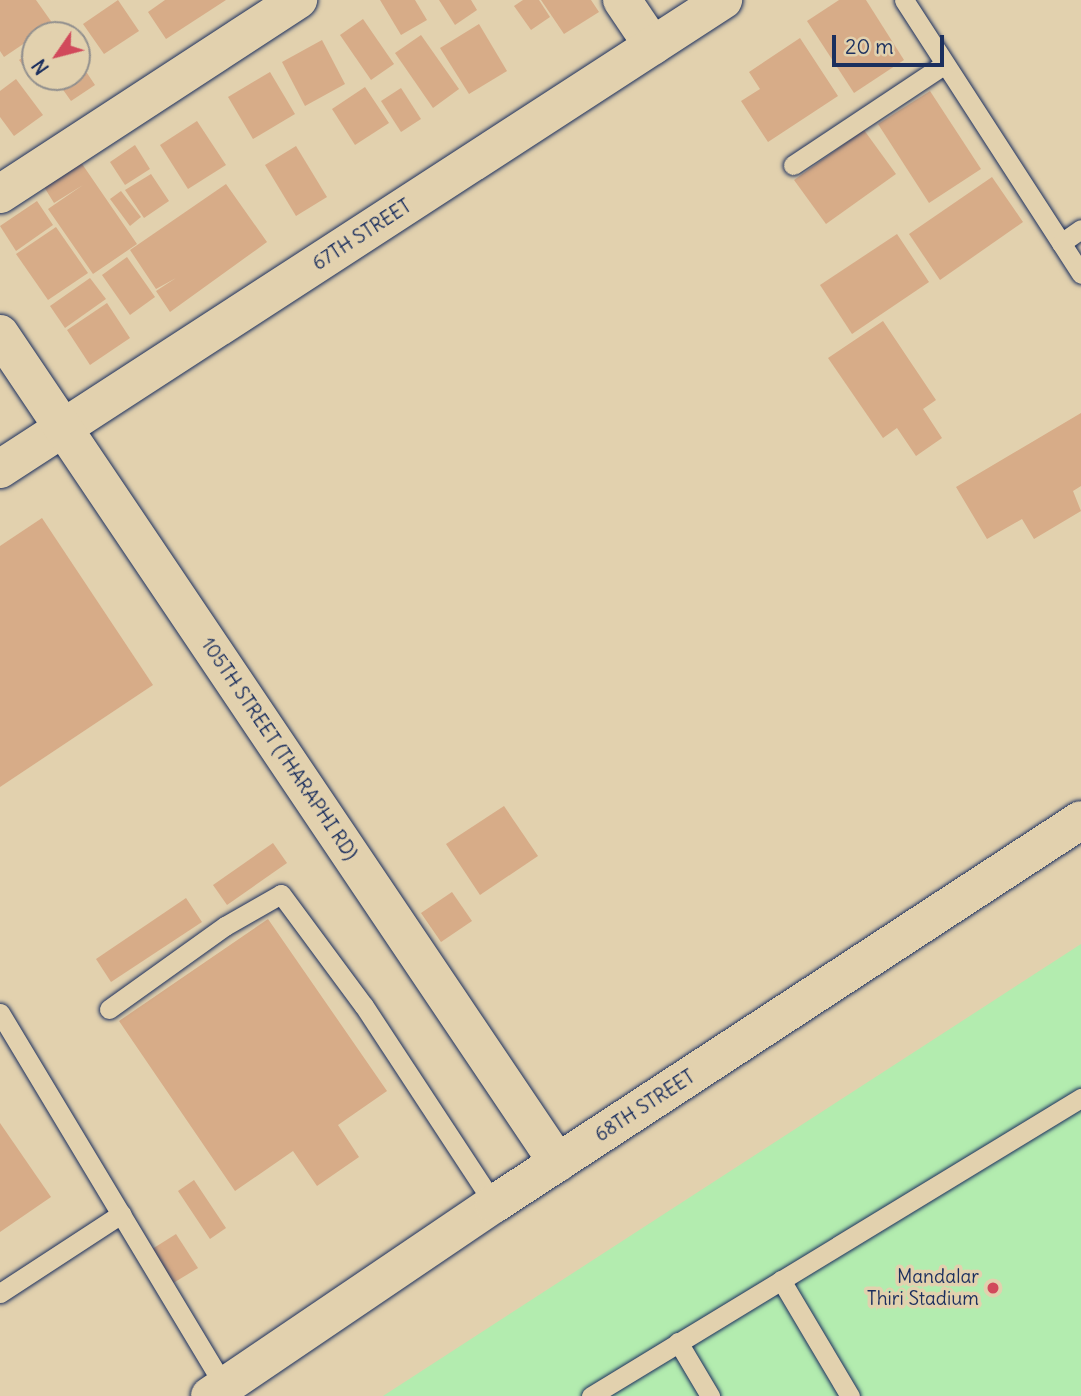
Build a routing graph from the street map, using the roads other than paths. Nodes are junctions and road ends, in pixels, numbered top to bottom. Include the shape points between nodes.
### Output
1 (298, 0) edge
2 (622, 0) edge
3 (723, 0) edge
4 (904, 0) edge
5 (653, 46) junction
6 (946, 64) junction
7 (793, 165) dead end
8 (0, 194) edge
9 (1081, 229) edge
10 (1061, 243) junction
11 (1081, 274) edge
12 (0, 334) edge
13 (63, 429) junction
14 (0, 469) edge
15 (1081, 820) edge
16 (109, 1009) dead end
17 (0, 1013) edge
18 (1081, 1098) edge
19 (558, 1163) junction
20 (494, 1204) junction
21 (121, 1214) junction
22 (781, 1280) junction
23 (0, 1293) edge
24 (678, 1342) junction
25 (218, 1391) edge
26 (591, 1396) edge
27 (710, 1396) edge
28 (850, 1396) edge

1 - 8 street
2 - 5 street
3 - 5 street, 67TH STREET
4 - 6 lane
5 - 13 street, 67TH STREET
6 - 7 lane
6 - 10 lane
9 - 10 lane
10 - 11 lane
12 - 13 street, 105TH STREET (THARAPHI RD)
13 - 14 street, 67TH STREET
13 - 19 street, 105TH STREET (THARAPHI RD)
15 - 19 street, 68TH STREET
16 - 20 lane via 225,926 281,894 364,1006
17 - 21 lane
18 - 22 lane
19 - 20 street, 68TH STREET
20 - 25 street, 68TH STREET
21 - 23 lane
21 - 25 lane
22 - 24 lane
22 - 28 lane
24 - 26 lane
24 - 27 lane

